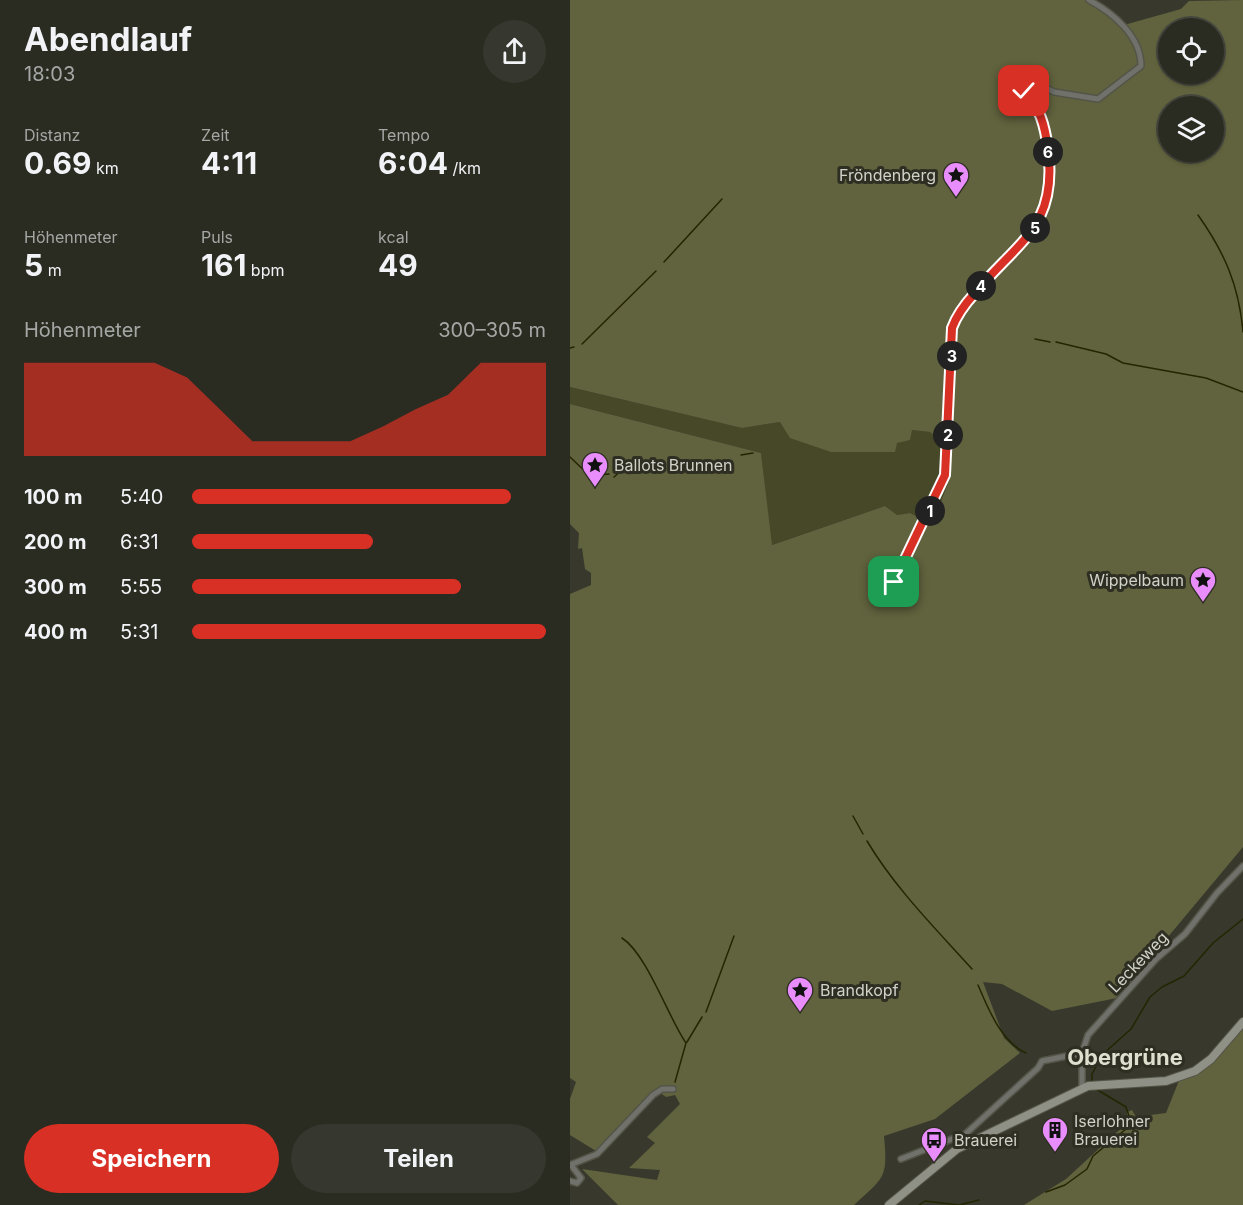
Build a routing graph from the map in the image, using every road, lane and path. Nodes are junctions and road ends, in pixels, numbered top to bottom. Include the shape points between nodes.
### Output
1 (1089, 0) edge
2 (894, 582) dead end
3 (1243, 866) edge
4 (1243, 1022) edge
5 (1082, 1053) junction
6 (1088, 1086) junction
7 (673, 1089) dead end
8 (962, 1141) junction
9 (901, 1159) dead end
10 (571, 1165) edge
11 (570, 1182) edge
12 (889, 1205) edge

1 - 2 street via 1123,26 1135,44 1141,66 1098,99 1054,92 1023,77 1016,78 1043,122 1050,173 1047,192 1032,234 978,289 955,319 945,475
3 - 5 street, Leckeweg via 1185,934 1156,959 1088,1035
4 - 6 main road via 1211,1059 1188,1075
5 - 6 street, Leckeweg
5 - 8 street via 1042,1062 966,1130
6 - 8 main road
7 - 10 street via 662,1089 653,1095 597,1154
8 - 9 street via 945,1141
8 - 12 main road
10 - 11 street via 581,1178 578,1183

